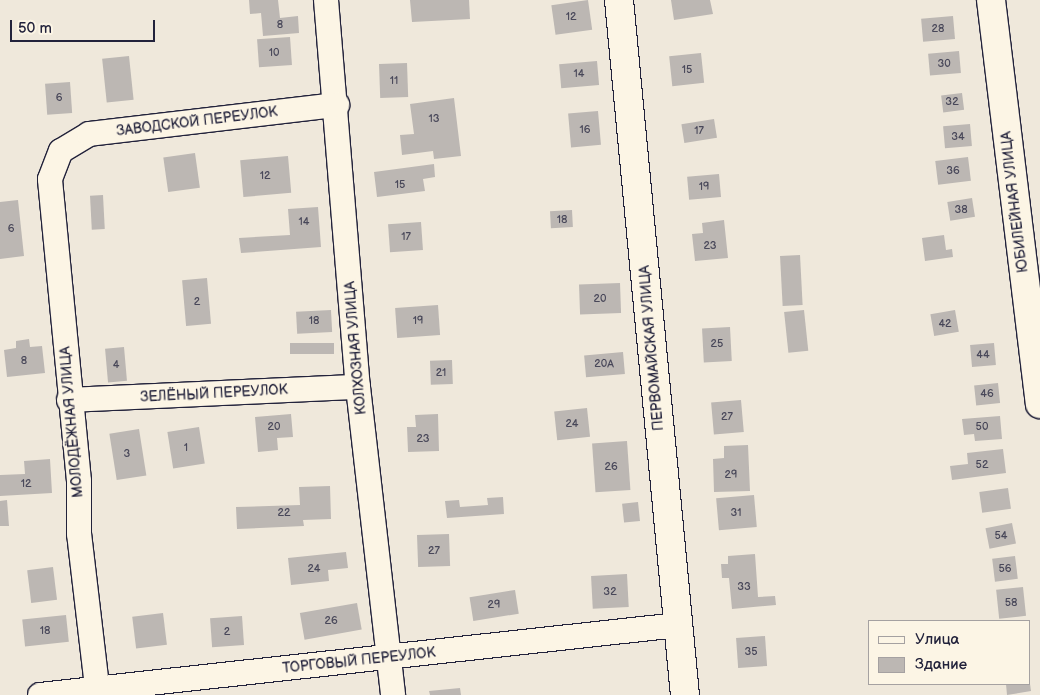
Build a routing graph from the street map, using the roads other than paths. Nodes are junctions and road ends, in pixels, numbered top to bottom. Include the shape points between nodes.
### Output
1 (326, 0) edge
2 (619, 0) edge
3 (991, 0) edge
4 (338, 105) junction
5 (62, 151) joint
6 (358, 387) junction
7 (69, 400) junction
8 (1040, 404) edge
9 (678, 625) junction
10 (390, 658) junction
11 (97, 691) edge
12 (40, 695) edge
13 (393, 695) edge
14 (685, 695) edge

1 - 4 street, КОЛХОЗНАЯ УЛИЦА
2 - 9 street, ПЕРВОМАЙСКАЯ УЛИЦА
3 - 8 street, ЮБИЛЕЙНАЯ УЛИЦА
4 - 5 street, ЗАВОДСКОЙ ПЕРЕУЛОК via 89,134
4 - 6 street, КОЛХОЗНАЯ УЛИЦА
5 - 7 street, МОЛОДЁЖНАЯ УЛИЦА via 50,179
6 - 7 street, ЗЕЛЁНЫЙ ПЕРЕУЛОК
6 - 10 street, КОЛХОЗНАЯ УЛИЦА
7 - 11 street, МОЛОДЁЖНАЯ УЛИЦА
9 - 10 street, ТОРГОВЫЙ ПЕРЕУЛОК
9 - 14 street, ПЕРВОМАЙСКАЯ УЛИЦА
10 - 11 street, ТОРГОВЫЙ ПЕРЕУЛОК
10 - 13 street, КОЛХОЗНАЯ УЛИЦА
11 - 12 street, ТОРГОВЫЙ ПЕРЕУЛОК

